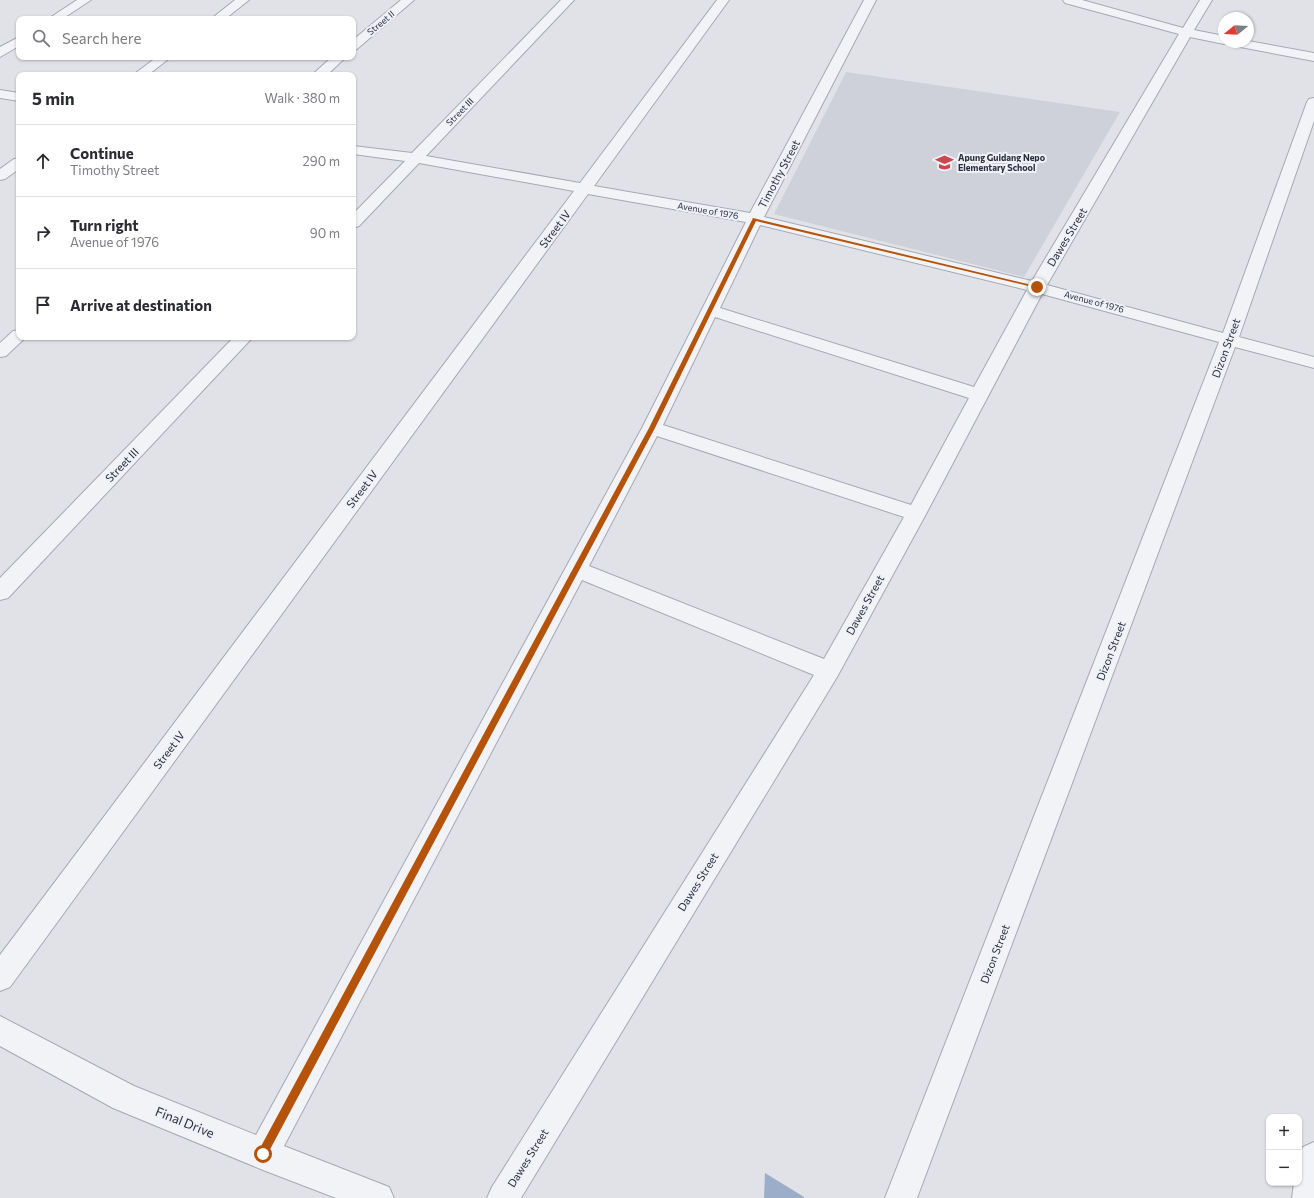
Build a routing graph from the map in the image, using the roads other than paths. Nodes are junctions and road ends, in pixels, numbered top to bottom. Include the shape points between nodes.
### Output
1 (85, 0) edge
2 (243, 0) edge
3 (408, 0) edge
4 (568, 0) edge
5 (723, 0) edge
6 (870, 0) edge
7 (1069, 0) edge
8 (1206, 0) edge
9 (59, 16) edge
10 (221, 16) edge
11 (1188, 33) junction
12 (1218, 39) edge
13 (16, 43) edge
14 (356, 43) edge
15 (1254, 46) edge
16 (0, 53) edge
17 (1314, 57) edge
18 (161, 60) edge
19 (336, 60) edge
20 (144, 72) edge
21 (322, 72) edge
22 (0, 94) edge
23 (16, 97) edge
24 (1314, 102) edge
25 (356, 150) edge
26 (415, 158) junction
27 (16, 164) edge
28 (0, 176) edge
29 (584, 189) junction
30 (755, 219) junction
31 (356, 220) edge
32 (1037, 287) junction
33 (710, 310) junction
34 (16, 338) edge
35 (241, 340) edge
36 (1230, 340) junction
37 (0, 352) edge
38 (1314, 363) edge
39 (979, 395) junction
40 (652, 428) junction
41 (916, 514) junction
42 (576, 569) junction
43 (0, 592) edge
44 (829, 670) junction
45 (0, 978) edge
46 (0, 1030) edge
47 (263, 1154) junction
48 (1314, 1158) edge
49 (378, 1198) edge
50 (503, 1198) edge
51 (902, 1198) edge
52 (1308, 1198) edge

1 - 9 street
2 - 10 street
3 - 14 street, Street II
4 - 26 street, Street III
5 - 29 street, Street IV
6 - 30 street, Timothy Street
7 - 11 street
8 - 11 street, Dawes Street
11 - 12 street
11 - 32 street, Dawes Street
13 - 16 street
15 - 17 street
18 - 20 street
19 - 21 street
22 - 23 street
24 - 36 street, Dizon Street
25 - 26 street, Avenue of 1976
26 - 29 street, Avenue of 1976
26 - 31 street, Street III
27 - 28 street
29 - 30 street, Avenue of 1976
29 - 45 street, Street IV
30 - 32 street, Avenue of 1976
30 - 33 street, Timothy Street
32 - 36 street, Avenue of 1976
32 - 39 street, Dawes Street
33 - 39 street
33 - 40 street, Timothy Street
34 - 37 street
35 - 43 street, Street III
36 - 38 street, Avenue of 1976
36 - 51 street, Dizon Street
39 - 41 street, Dawes Street
40 - 41 street
40 - 42 street, Timothy Street
41 - 44 street, Dawes Street
42 - 44 street
42 - 47 street, Timothy Street
44 - 50 street, Dawes Street
46 - 47 street, Final Drive via 124,1097
47 - 49 street, Final Drive
48 - 52 street

